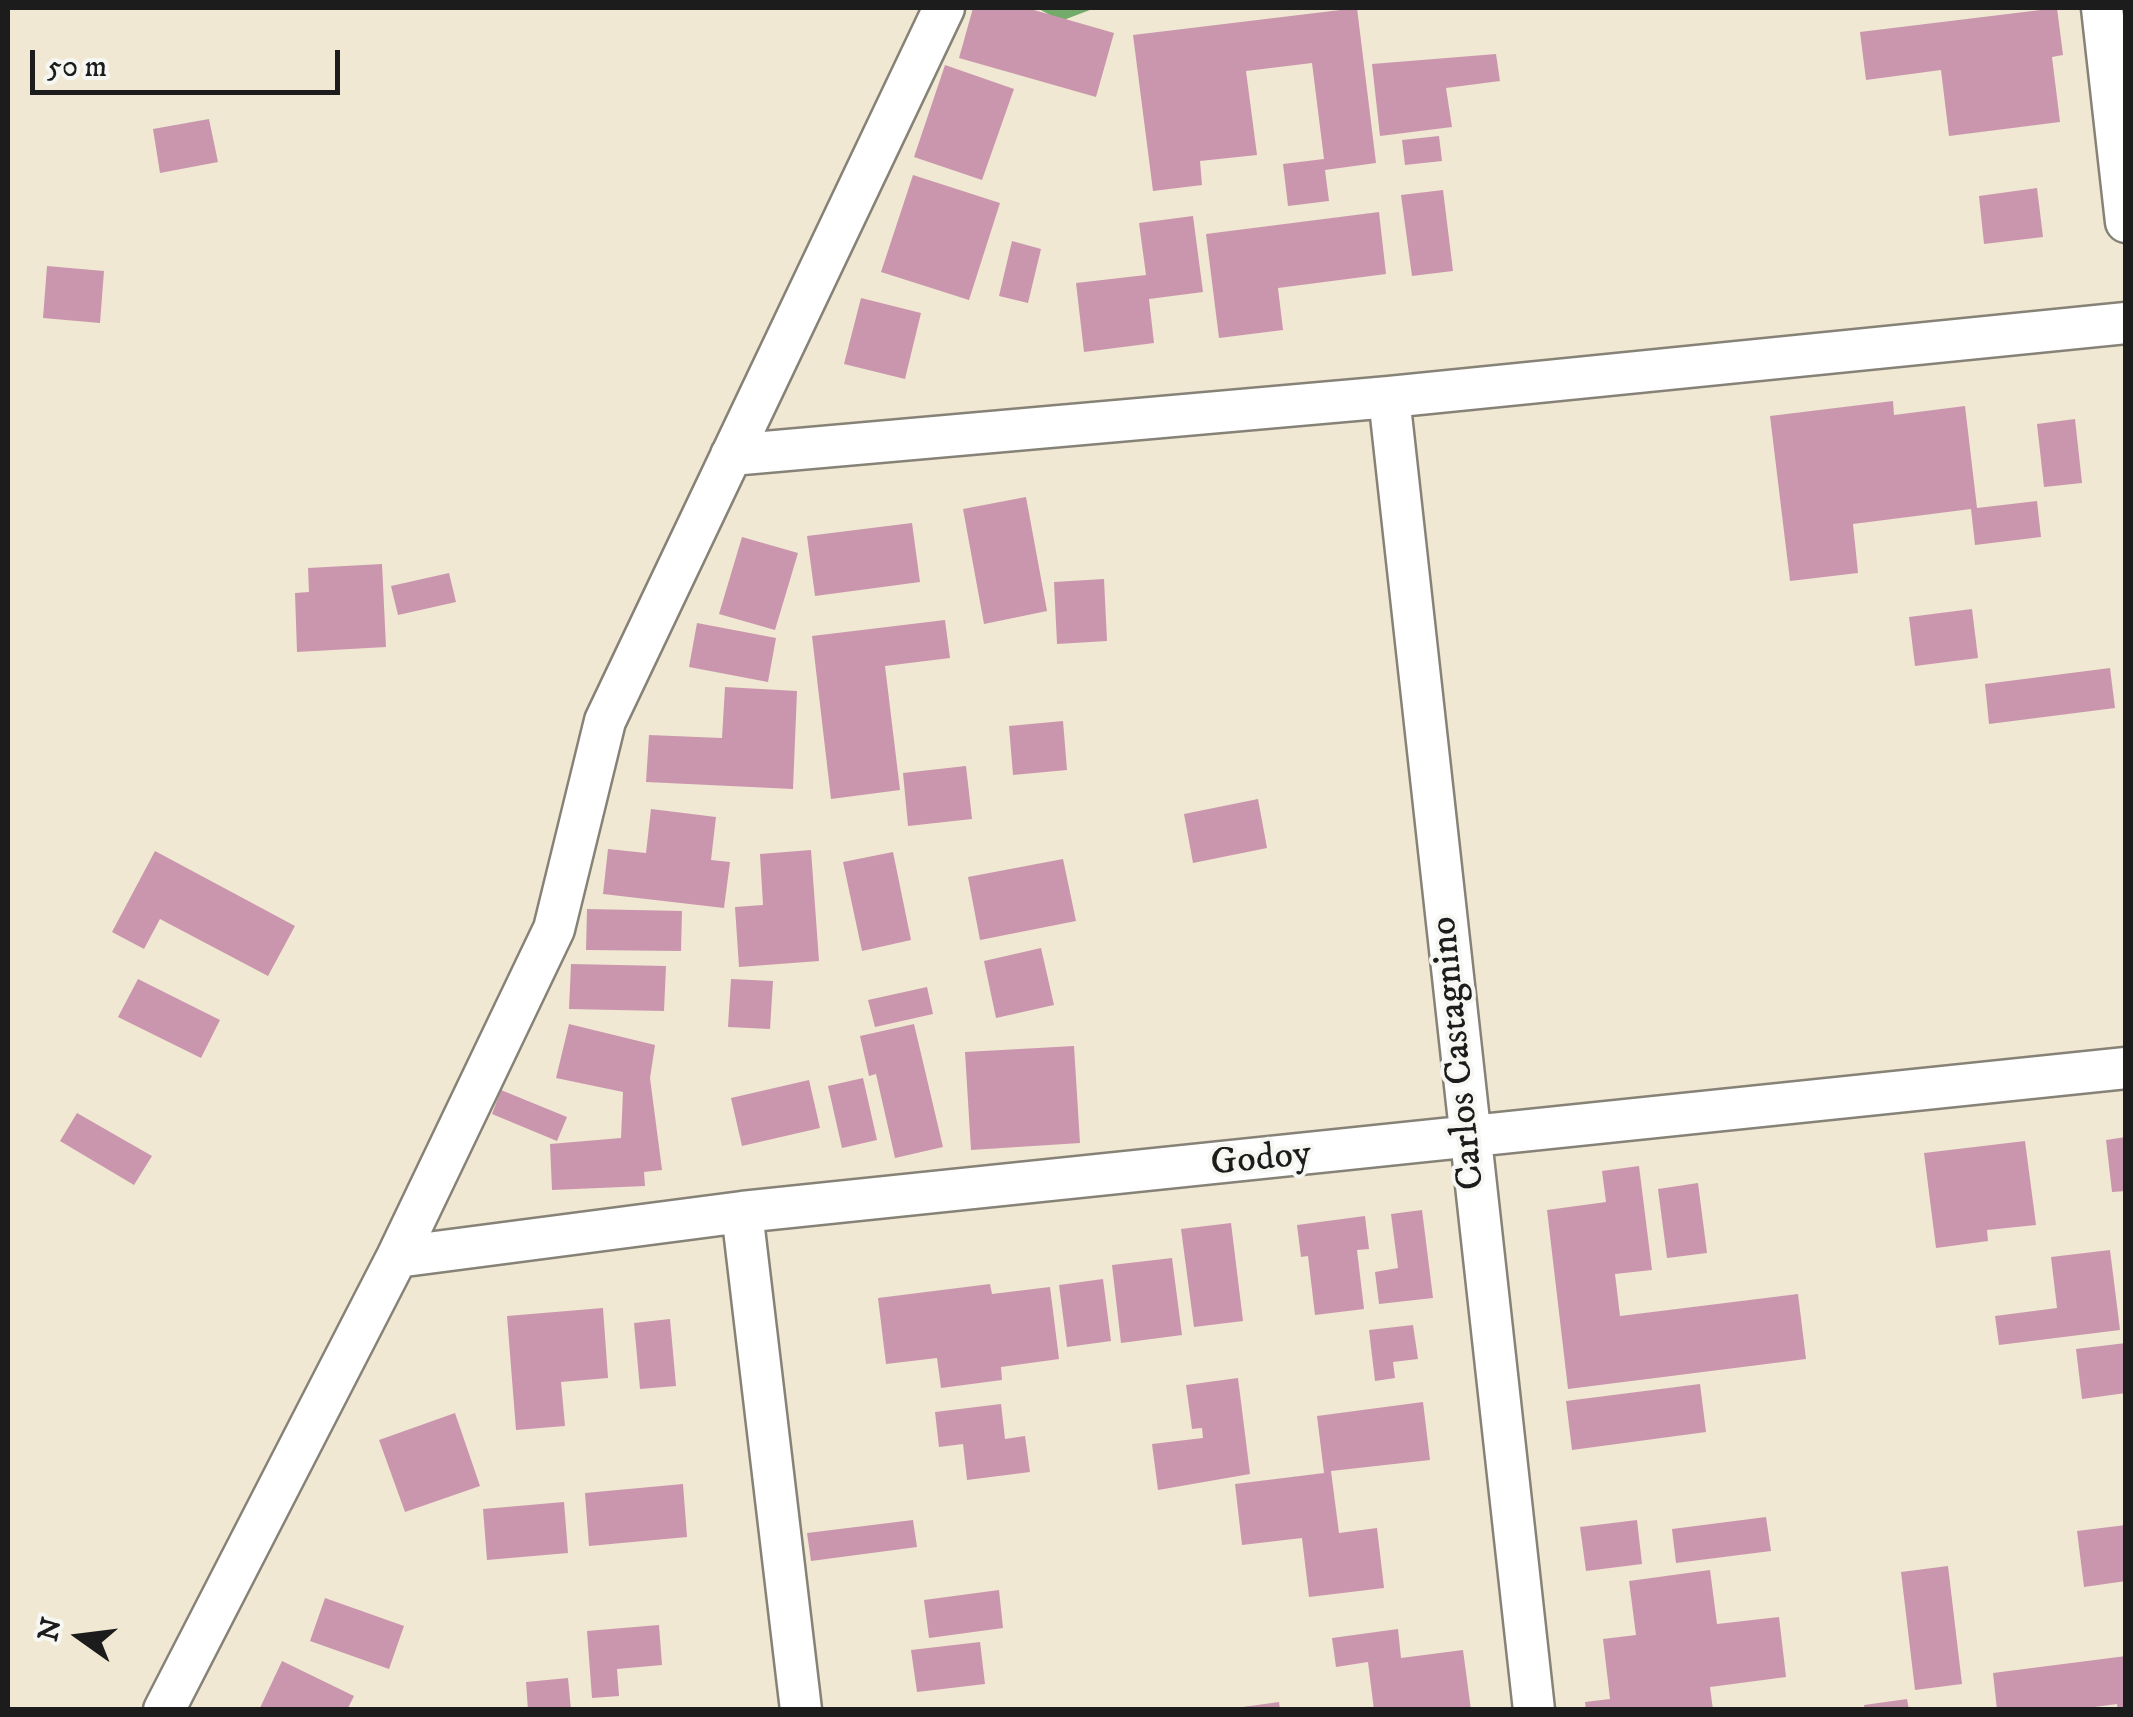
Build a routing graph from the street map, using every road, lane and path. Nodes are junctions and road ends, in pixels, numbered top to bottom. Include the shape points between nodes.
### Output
1 (944, 8) edge
2 (2102, 8) edge
3 (2126, 222) edge
4 (2126, 322) edge
5 (1388, 397) junction
6 (730, 456) junction
7 (2126, 1068) edge
8 (1470, 1140) junction
9 (742, 1212) junction
10 (397, 1257) junction
11 (164, 1710) edge
12 (801, 1710) edge
13 (1534, 1710) edge

1 - 6 street
2 - 3 street
4 - 5 street
5 - 6 street
5 - 8 street, Carlos Castagnino
6 - 10 street via 605,720 554,929
7 - 8 street, Godoy
8 - 9 street, Godoy
8 - 13 street, Carlos Castagnino
9 - 10 street, Godoy
9 - 12 street
10 - 11 street

